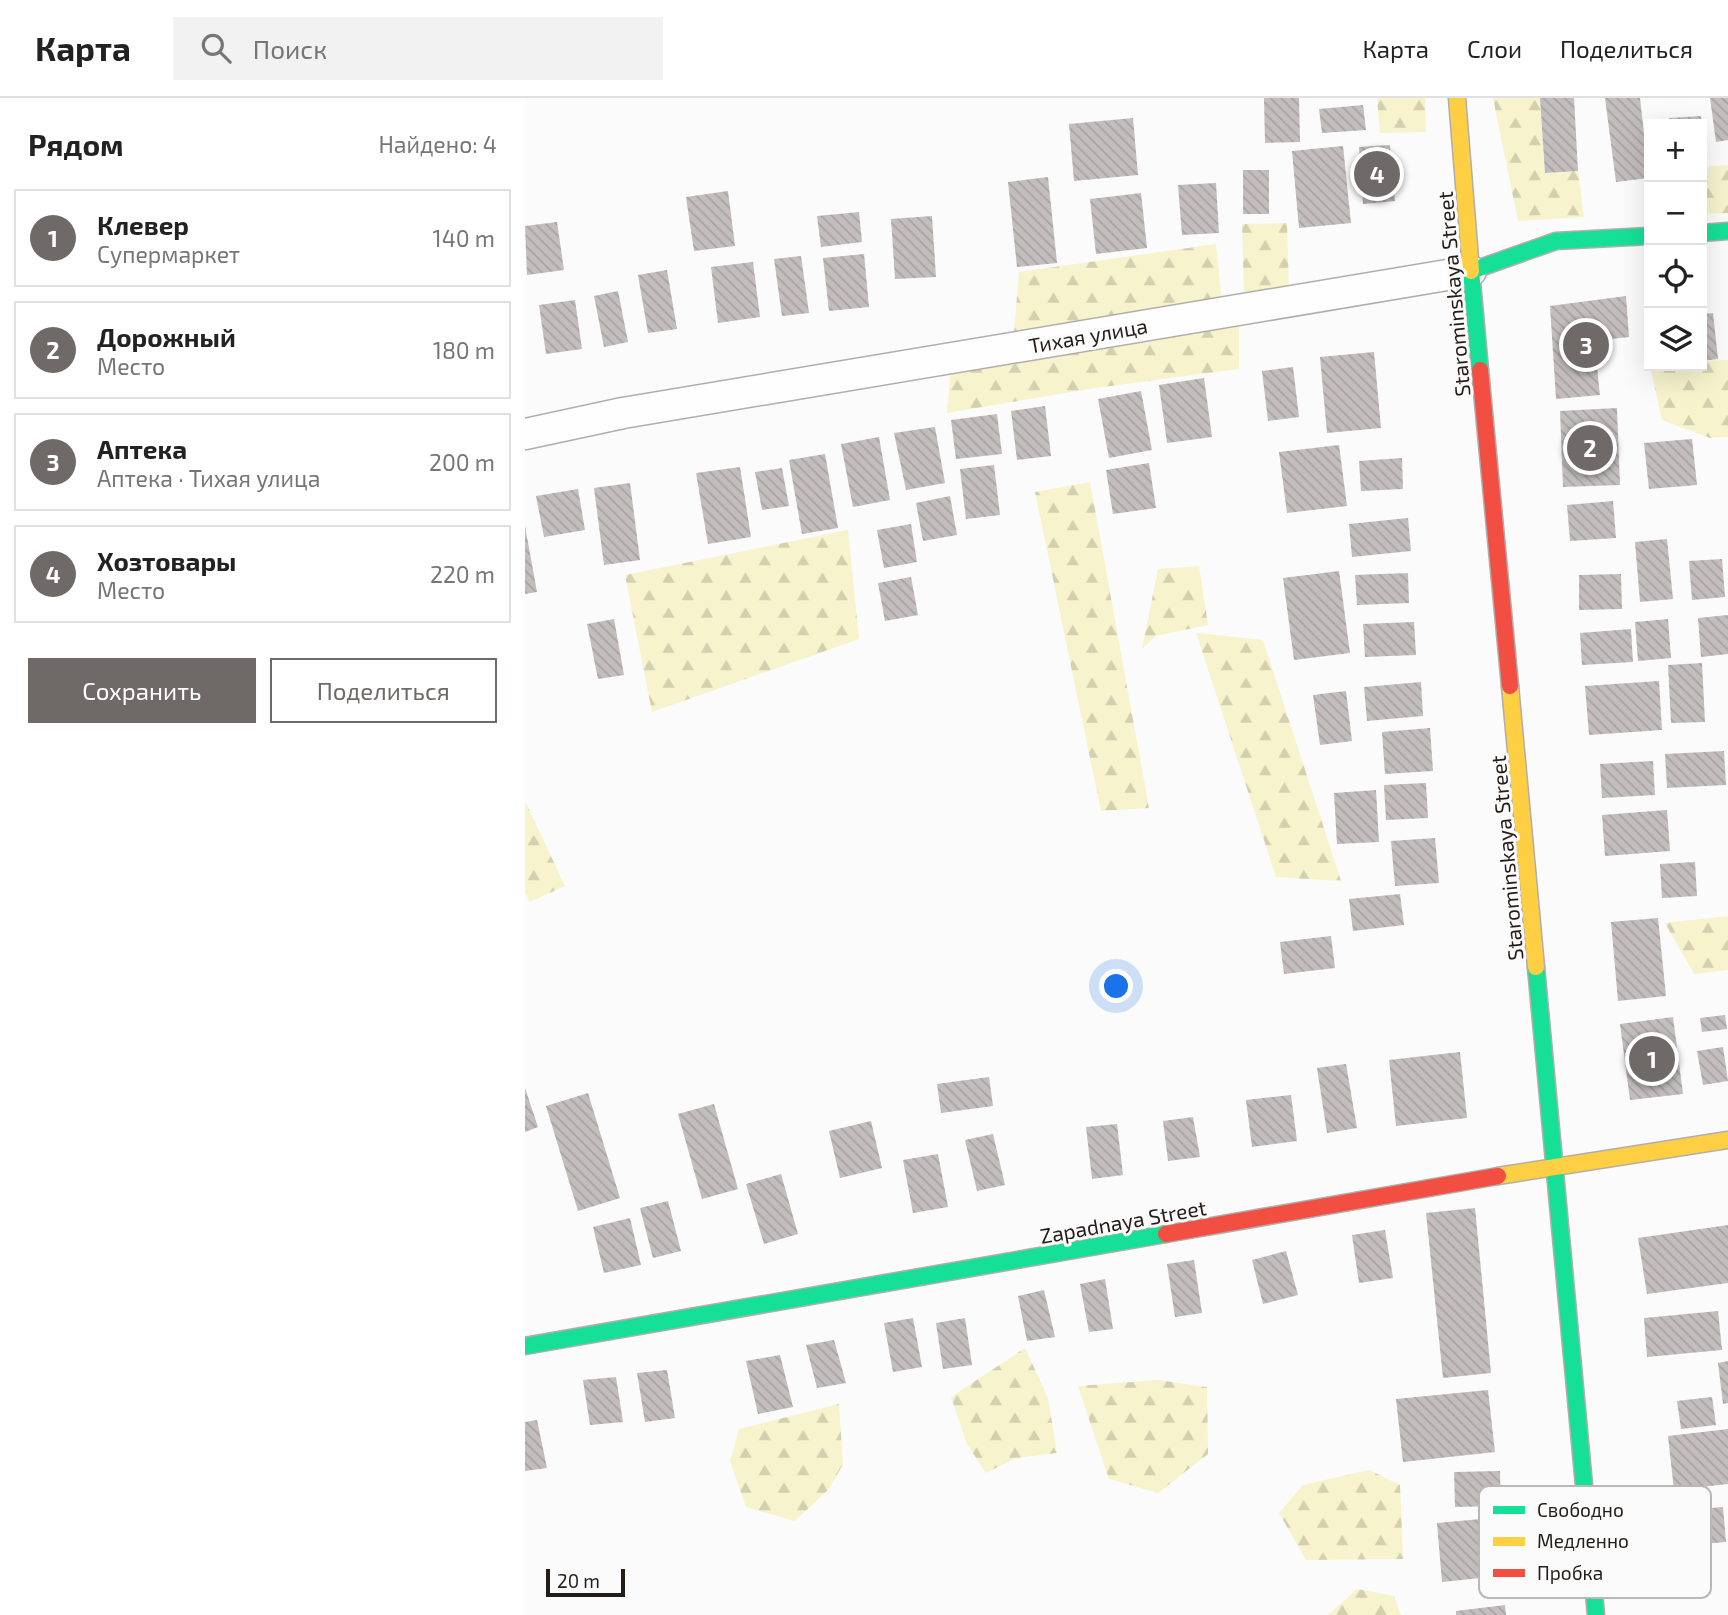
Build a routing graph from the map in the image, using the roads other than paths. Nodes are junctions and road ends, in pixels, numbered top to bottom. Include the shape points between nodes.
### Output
1 (1457, 98) edge
2 (1728, 231) edge
3 (1707, 233) edge
4 (1644, 236) edge
5 (1471, 271) junction
6 (525, 434) edge
7 (1728, 1140) edge
8 (1557, 1166) junction
9 (525, 1346) edge
10 (1585, 1486) edge

1 - 5 main road, Starominskaya Street
2 - 3 main road
4 - 5 main road, Тихая улица via 1556,242
5 - 6 street, Тихая улица via 623,413
5 - 8 main road, Starominskaya Street
7 - 8 main road, Zapadnaya Street
8 - 9 main road, Zapadnaya Street
8 - 10 main road, Starominskaya Street

